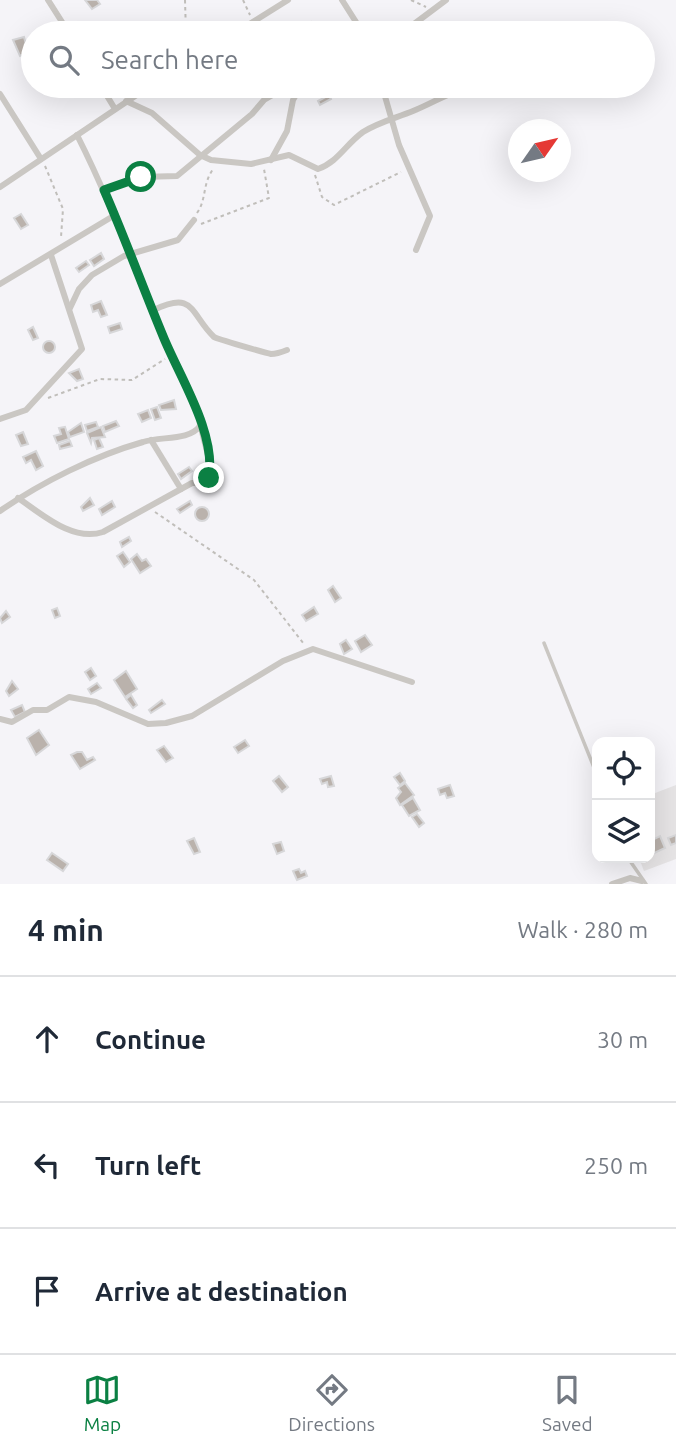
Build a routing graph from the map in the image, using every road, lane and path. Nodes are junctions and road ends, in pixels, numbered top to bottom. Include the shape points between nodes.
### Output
1 (48, 0) edge
2 (186, 0) edge
3 (243, 0) edge
4 (288, 0) edge
5 (342, 0) edge
6 (411, 0) edge
7 (446, 0) edge
8 (434, 10) junction
9 (61, 21) edge
10 (186, 21) edge
11 (253, 21) edge
12 (255, 21) edge
13 (355, 21) edge
14 (419, 21) edge
15 (0, 94) edge
16 (108, 98) edge
17 (131, 98) edge
18 (267, 98) edge
19 (293, 98) edge
20 (386, 98) edge
21 (440, 98) edge
22 (126, 101) junction
23 (115, 109) junction
24 (392, 118) junction
25 (76, 135) junction
26 (200, 155) junction
27 (41, 159) junction
28 (268, 161) junction
29 (219, 162) junction
30 (314, 167) junction
31 (409, 168) junction
32 (0, 187) edge
33 (104, 190) junction
34 (115, 215) junction
35 (194, 220) junction
36 (416, 250) dead end
37 (54, 253) junction
38 (131, 254) junction
39 (0, 284) edge
40 (70, 308) junction
41 (154, 310) junction
42 (287, 350) dead end
43 (170, 354) junction
44 (33, 402) junction
45 (0, 419) edge
46 (200, 424) junction
47 (151, 440) junction
48 (181, 489) junction
49 (18, 498) junction
50 (149, 508) junction
51 (0, 511) edge
52 (544, 643) dead end
53 (309, 650) junction
54 (412, 682) dead end
55 (0, 719) edge
56 (592, 763) edge
57 (631, 863) edge
58 (644, 882) edge
59 (612, 884) edge

1 - 9 street
2 - 10 path
3 - 11 path
4 - 12 street
5 - 13 street
6 - 8 path
7 - 8 street
8 - 14 street
15 - 27 street
16 - 23 street
17 - 22 street
18 - 26 street
19 - 28 street via 287,131
20 - 24 street
21 - 24 street
22 - 23 street
22 - 26 street via 152,113
23 - 25 street
24 - 30 street via 351,141 331,163
24 - 31 street
25 - 27 street
25 - 33 street
26 - 29 street
26 - 33 street via 174,178 136,178
27 - 32 street
27 - 37 path via 64,209
28 - 29 street
28 - 30 street via 292,156
28 - 35 path via 263,175 268,199 209,222
29 - 35 path via 205,180 203,204
30 - 31 path via 318,191 332,205
31 - 36 street via 430,217
33 - 34 street
34 - 37 street
34 - 38 street
35 - 38 street via 178,240
37 - 39 street
37 - 40 street
38 - 40 street via 89,278
38 - 41 street
40 - 44 street via 82,349
41 - 42 street via 171,302 182,303 193,308 221,342 270,354
41 - 43 street
43 - 44 path via 132,380 100,379
43 - 46 street
44 - 45 street via 23,412
46 - 47 street via 191,434
46 - 48 street via 211,467 208,481
47 - 48 street
47 - 49 street
48 - 50 street
49 - 50 street via 59,525 87,535 115,527
49 - 51 street
50 - 53 path via 254,580
52 - 56 lane
53 - 54 street
53 - 55 street via 276,664 192,716 166,723 148,724 96,702 69,697 12,722
57 - 58 lane
58 - 59 street via 630,878

